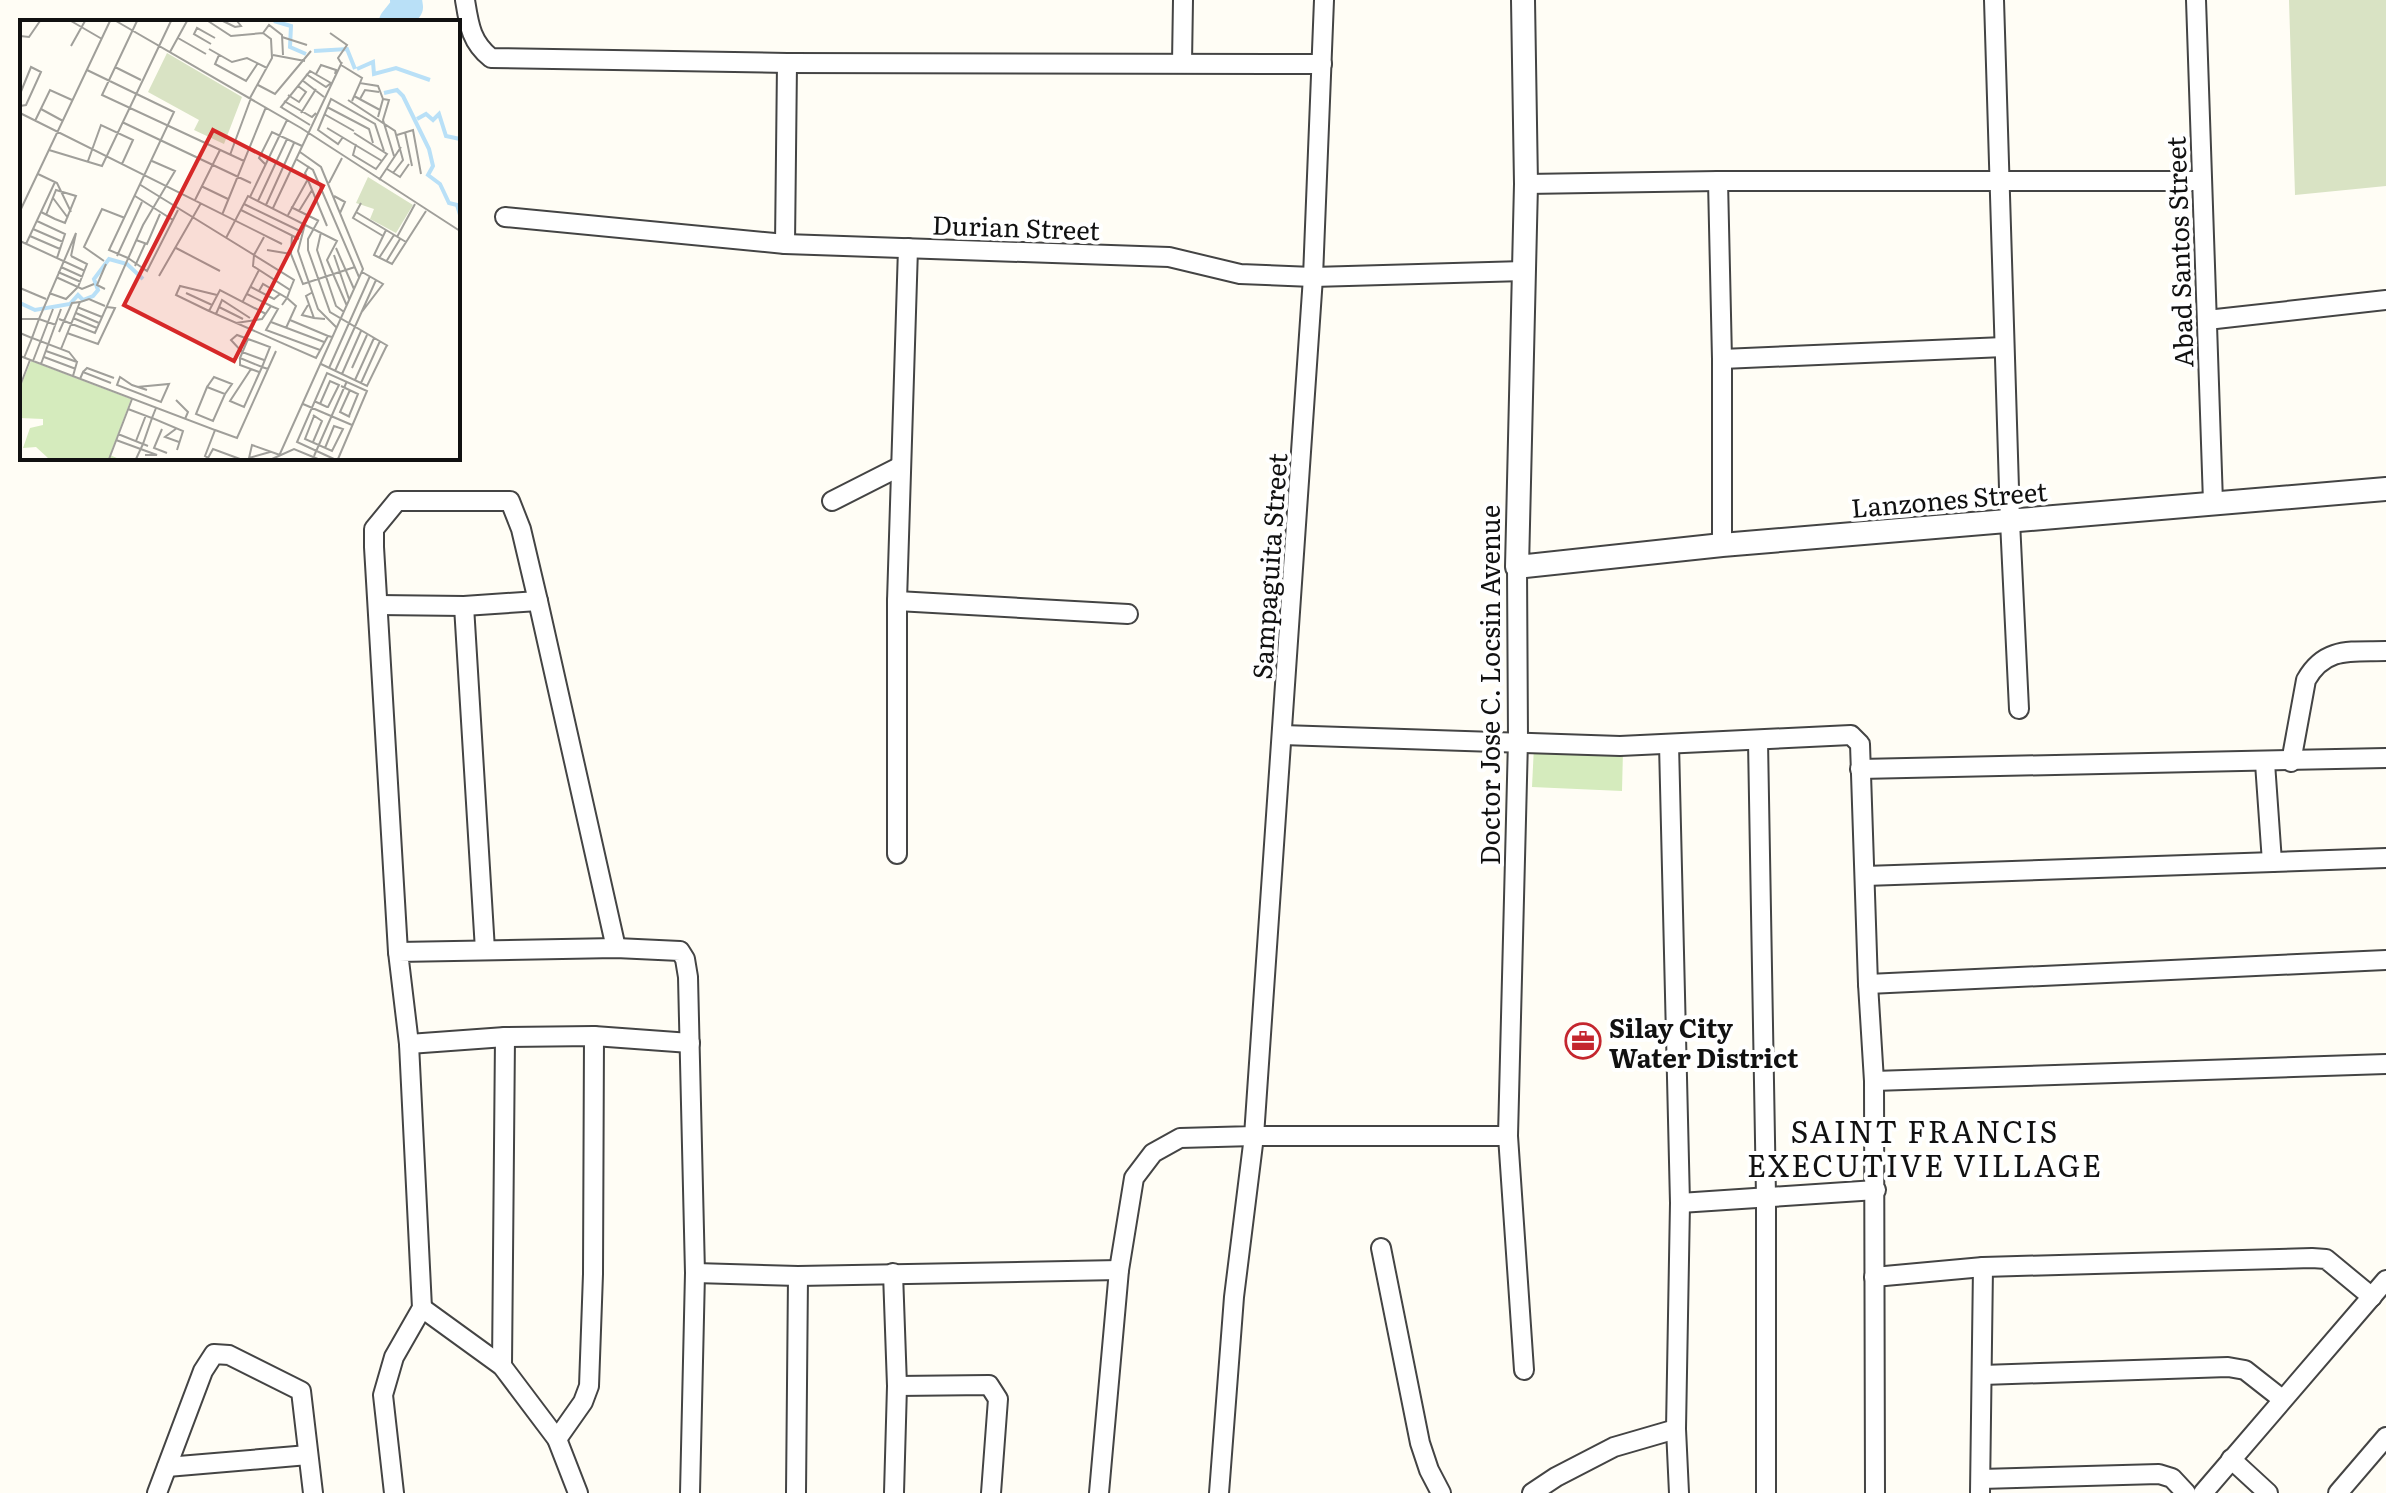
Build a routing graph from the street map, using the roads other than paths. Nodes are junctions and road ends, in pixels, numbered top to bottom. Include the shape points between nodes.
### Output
1 (465, 0) edge
2 (1183, 0) edge
3 (1324, 0) edge
4 (1523, 0) edge
5 (1994, 0) edge
6 (2196, 0) edge
7 (787, 63) junction
8 (1182, 63) junction
9 (1322, 64) junction
10 (1718, 181) junction
11 (2000, 181) junction
12 (2202, 181) junction
13 (1526, 184) junction
14 (505, 217) dead end
15 (785, 244) junction
16 (908, 248) junction
17 (1524, 271) junction
18 (1313, 277) junction
19 (2386, 300) edge
20 (2207, 320) junction
21 (2004, 347) junction
22 (1722, 359) junction
23 (901, 466) junction
24 (2386, 489) edge
25 (832, 501) dead end
26 (2213, 502) junction
27 (2010, 521) junction
28 (1722, 545) junction
29 (1517, 567) junction
30 (538, 601) junction
31 (897, 601) junction
32 (378, 605) junction
33 (464, 606) junction
34 (1128, 614) dead end
35 (2386, 651) edge
36 (2019, 709) dead end
37 (1282, 735) junction
38 (1518, 740) junction
39 (1758, 741) junction
40 (1669, 744) junction
41 (2386, 758) edge
42 (2291, 762) junction
43 (2265, 763) junction
44 (1860, 769) junction
45 (897, 854) dead end
46 (2386, 858) edge
47 (2272, 862) junction
48 (1865, 876) junction
49 (616, 948) junction
50 (485, 950) junction
51 (398, 952) junction
52 (2386, 960) edge
53 (1868, 984) junction
54 (594, 1036) junction
55 (505, 1037) junction
56 (690, 1043) junction
57 (409, 1044) junction
58 (2386, 1064) edge
59 (1874, 1081) junction
60 (1254, 1136) junction
61 (1508, 1136) junction
62 (1876, 1190) junction
63 (1766, 1196) junction
64 (1680, 1203) junction
65 (1381, 1248) dead end
66 (1983, 1267) junction
67 (1119, 1270) junction
68 (695, 1273) junction
69 (893, 1273) junction
70 (798, 1276) junction
71 (1874, 1277) junction
72 (2386, 1280) edge
73 (2372, 1297) junction
74 (422, 1308) junction
75 (502, 1366) junction
76 (1524, 1370) dead end
77 (1982, 1375) junction
78 (897, 1386) junction
79 (2282, 1399) junction
80 (1676, 1429) junction
81 (2386, 1437) edge
82 (557, 1439) junction
83 (308, 1455) junction
84 (2231, 1459) junction
85 (167, 1467) junction
86 (1980, 1486) edge
87 (157, 1493) edge
88 (313, 1493) edge
89 (394, 1493) edge
90 (578, 1493) edge
91 (690, 1493) edge
92 (796, 1493) edge
93 (894, 1493) edge
94 (991, 1493) edge
95 (1099, 1493) edge
96 (1219, 1493) edge
97 (1441, 1493) edge
98 (1532, 1493) edge
99 (1679, 1493) edge
100 (1766, 1493) edge
101 (1875, 1493) edge
102 (2186, 1493) edge
103 (2203, 1493) edge
104 (2268, 1493) edge
105 (2338, 1493) edge

1 - 7 street via 471,35 491,58
2 - 8 street
3 - 9 street, Sampaguita Street
4 - 13 street, Doctor Jose C. Locsin Avenue
5 - 11 street
6 - 12 street, Abad Santos Street
7 - 8 street
7 - 15 street
8 - 9 street
9 - 18 street, Sampaguita Street
10 - 11 street
10 - 13 street
10 - 22 street
11 - 12 street
11 - 21 street
12 - 20 street, Abad Santos Street
13 - 17 street, Doctor Jose C. Locsin Avenue
14 - 15 street, Durian Street
15 - 16 street, Durian Street
16 - 18 street, Durian Street via 1169,257 1240,274
16 - 23 street
17 - 18 street, Durian Street
17 - 29 street, Doctor Jose C. Locsin Avenue
18 - 37 street, Sampaguita Street
19 - 20 street
20 - 26 street, Abad Santos Street
21 - 22 street
21 - 27 street
22 - 28 street
23 - 25 street
23 - 31 street
24 - 26 street, Lanzones Street
26 - 27 street, Lanzones Street
27 - 28 street, Lanzones Street
27 - 36 street
28 - 29 street, Lanzones Street
29 - 38 street, Doctor Jose C. Locsin Avenue
30 - 32 street via 510,501 397,501 374,529
30 - 33 street
30 - 49 street
31 - 34 street
31 - 45 street
32 - 33 street
32 - 51 street
33 - 50 street
35 - 42 street via 2337,653 2311,671
37 - 38 street
37 - 60 street, Sampaguita Street
38 - 40 street
38 - 61 street, Doctor Jose C. Locsin Avenue
39 - 40 street
39 - 44 street via 1851,735 1860,744
39 - 63 street
40 - 64 street
41 - 42 street
42 - 43 street
43 - 44 street
43 - 47 street
44 - 48 street
46 - 47 street
47 - 48 street
48 - 53 street
49 - 50 street
49 - 56 street via 680,951 688,977
50 - 51 street
51 - 57 street
52 - 53 street
53 - 59 street
54 - 55 street
54 - 56 street
54 - 82 street via 589,1386
55 - 57 street
55 - 75 street
56 - 68 street
57 - 74 street
58 - 59 street
59 - 62 street
60 - 61 street
60 - 67 street via 1180,1138 1153,1153 1134,1178
60 - 96 street, Sampaguita Street via 1234,1297
61 - 76 street, Doctor Jose C. Locsin Avenue
62 - 63 street
62 - 71 street
63 - 64 street
63 - 100 street
64 - 80 street
65 - 97 street via 1420,1443
66 - 71 street
66 - 73 street via 2326,1259
66 - 77 street
67 - 69 street
67 - 95 street
68 - 70 street
68 - 91 street
69 - 70 street
69 - 78 street
70 - 92 street
71 - 101 street
72 - 73 street
73 - 79 street
74 - 75 street
74 - 89 street via 394,1357 383,1395
75 - 82 street
77 - 79 street via 2228,1367 2245,1370
77 - 86 street
78 - 93 street
78 - 94 street via 989,1385 995,1391
79 - 84 street
80 - 98 street via 1614,1447
80 - 99 street
81 - 105 street
82 - 90 street
83 - 85 street
83 - 85 street via 301,1391 229,1355 214,1354
83 - 88 street
84 - 103 street
84 - 104 street
85 - 87 street
86 - 102 street via 2159,1474 2172,1478

